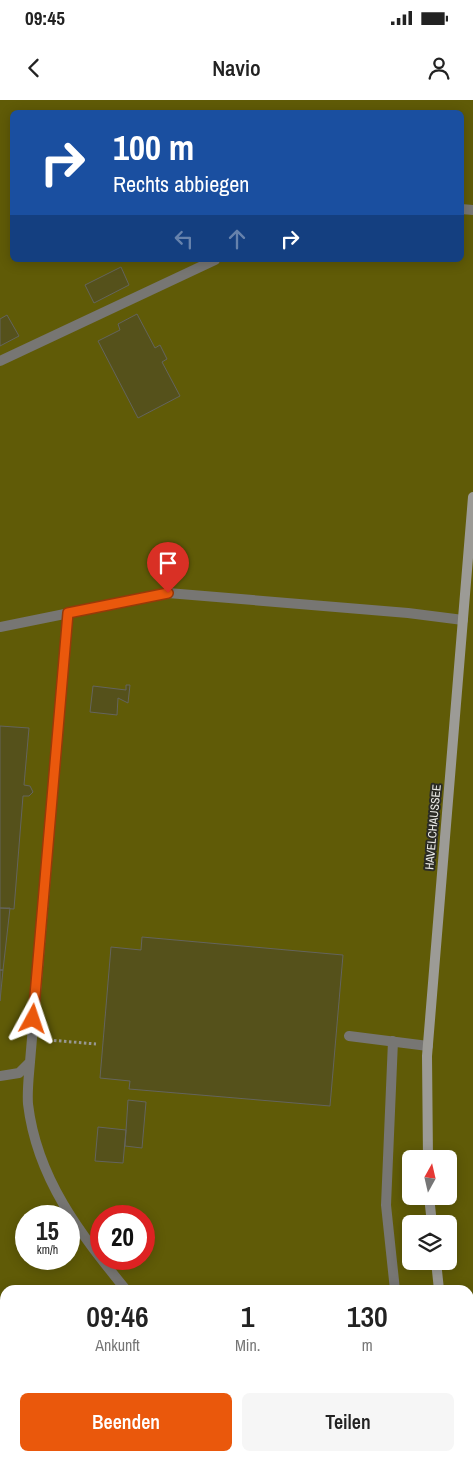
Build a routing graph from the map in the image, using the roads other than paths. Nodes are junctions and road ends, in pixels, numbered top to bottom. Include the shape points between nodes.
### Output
1 (211, 262) edge
2 (0, 361) edge
3 (473, 497) edge
4 (68, 613) junction
5 (463, 620) junction
6 (0, 627) edge
7 (349, 1036) dead end
8 (393, 1041) junction
9 (428, 1046) junction
10 (30, 1062) junction
11 (0, 1076) edge
12 (428, 1150) edge
13 (437, 1270) edge
14 (122, 1285) edge
15 (394, 1285) edge
16 (438, 1285) edge

1 - 2 lane
3 - 5 street, HAVELCHAUSSEE
4 - 5 lane via 168,593
4 - 6 lane
4 - 10 lane
5 - 9 street, HAVELCHAUSSEE
7 - 8 lane
8 - 9 lane
8 - 15 lane via 386,1205
9 - 12 street, HAVELCHAUSSEE
10 - 11 lane via 19,1072
10 - 14 lane via 28,1103 42,1161 56,1195
13 - 16 street

